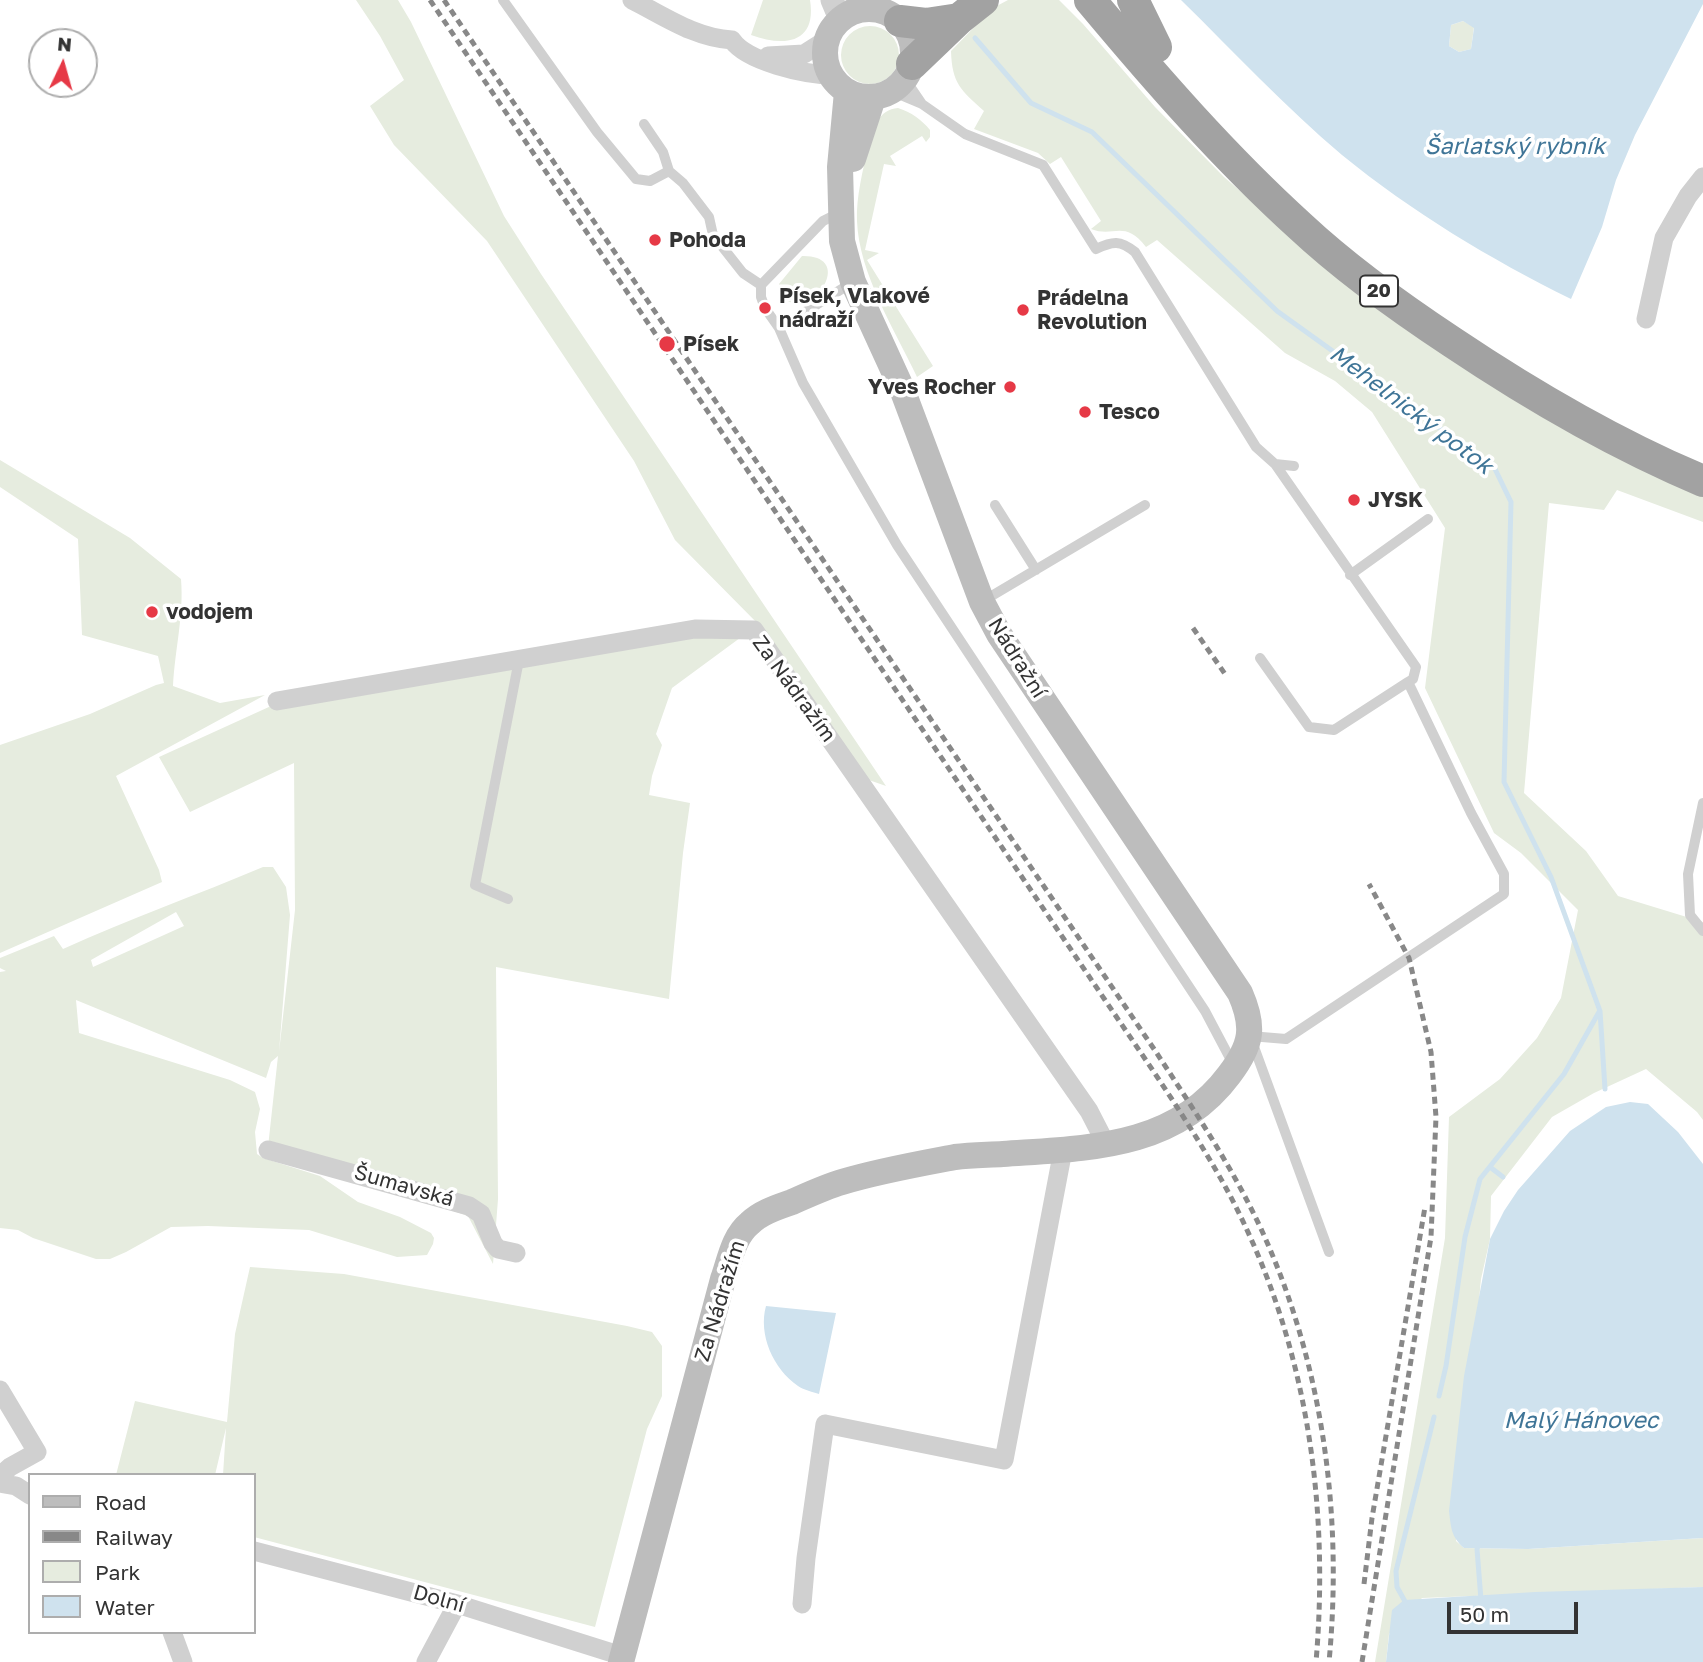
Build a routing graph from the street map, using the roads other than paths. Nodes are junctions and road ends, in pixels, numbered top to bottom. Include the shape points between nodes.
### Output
1 (503, 0) edge
2 (632, 0) edge
3 (1132, 0) edge
4 (1098, 4) edge
5 (971, 10) edge
6 (844, 13) edge
7 (900, 21) junction
8 (1156, 47) junction
9 (754, 57) junction
10 (895, 83) junction
11 (838, 84) junction
12 (922, 104) junction
13 (644, 124) dead end
14 (669, 171) junction
15 (1703, 177) edge
16 (840, 213) junction
17 (853, 282) junction
18 (761, 285) junction
19 (1646, 319) dead end
20 (779, 328) junction
21 (1703, 460) edge
22 (1275, 464) junction
23 (1294, 466) dead end
24 (1703, 481) edge
25 (995, 505) dead end
26 (1145, 505) dead end
27 (1427, 519) dead end
28 (1036, 570) junction
29 (1350, 575) junction
30 (982, 601) junction
31 (1260, 658) dead end
32 (519, 660) junction
33 (1408, 682) junction
34 (277, 701) dead end
35 (1703, 803) edge
36 (509, 900) dead end
37 (1703, 931) edge
38 (1250, 1036) junction
39 (1234, 1068) junction
40 (1107, 1146) junction
41 (268, 1150) dead end
42 (1063, 1150) junction
43 (1329, 1252) dead end
44 (516, 1253) dead end
45 (0, 1391) edge
46 (0, 1476) edge
47 (0, 1483) edge
48 (28, 1494) edge
49 (256, 1552) edge
50 (457, 1604) junction
51 (802, 1604) dead end
52 (173, 1634) edge
53 (621, 1659) edge
54 (183, 1662) edge
55 (426, 1662) edge

1 - 14 lane via 636,179 650,181
2 - 9 street via 699,34 732,40
3 - 8 highway
4 - 8 highway, 20
4 - 24 highway, 20 via 1187,112 1300,226 1366,282 1544,401
5 - 7 highway via 926,24
5 - 10 highway
6 - 7 main road via 878,10
6 - 9 street via 804,54
6 - 11 main road via 825,64
7 - 10 main road via 912,41
8 - 21 highway, 20 via 1244,145 1310,210 1367,257 1544,378
9 - 11 street
10 - 11 main road via 858,96
10 - 12 lane
10 - 12 lane
10 - 16 main road, Nádražní via 856,147
11 - 16 main road, Nádražní
12 - 22 lane via 965,134 1043,165 1096,249 1111,242 1124,243 1135,252 1256,447
13 - 14 lane via 663,152
14 - 18 lane via 709,217 713,235 743,273
15 - 19 street via 1664,238
16 - 17 main road, Nádražní
16 - 18 lane via 823,221
17 - 20 lane
17 - 30 main road, Nádražní via 902,389
18 - 20 lane via 765,308
20 - 39 lane via 803,383 897,545 1205,1011
22 - 23 lane
22 - 29 lane
25 - 28 lane
26 - 28 lane
27 - 29 lane
28 - 30 lane
29 - 33 lane via 1416,667
30 - 38 main road, Nádražní via 999,634 1240,993
31 - 33 lane via 1309,727 1334,730
32 - 34 street, Za Nádražím
32 - 36 lane via 475,885
32 - 40 street, Za Nádražím via 695,629 754,630 1089,1111
33 - 38 lane via 1504,874 1504,894 1286,1039
35 - 37 lane via 1688,874 1690,915
38 - 39 main road
38 - 43 lane
39 - 40 main road, Za Nádražím via 1220,1088 1194,1110 1150,1134
40 - 42 main road, Za Nádražím
41 - 44 street, Šumavská via 469,1206 481,1214 493,1244
42 - 51 street via 1004,1460 825,1424
42 - 53 main road, Za Nádražím via 958,1157 841,1182 765,1213 738,1235
45 - 46 street via 37,1452
47 - 48 street
49 - 50 street, Dolní
50 - 53 street, Dolní
50 - 55 street
52 - 54 street

